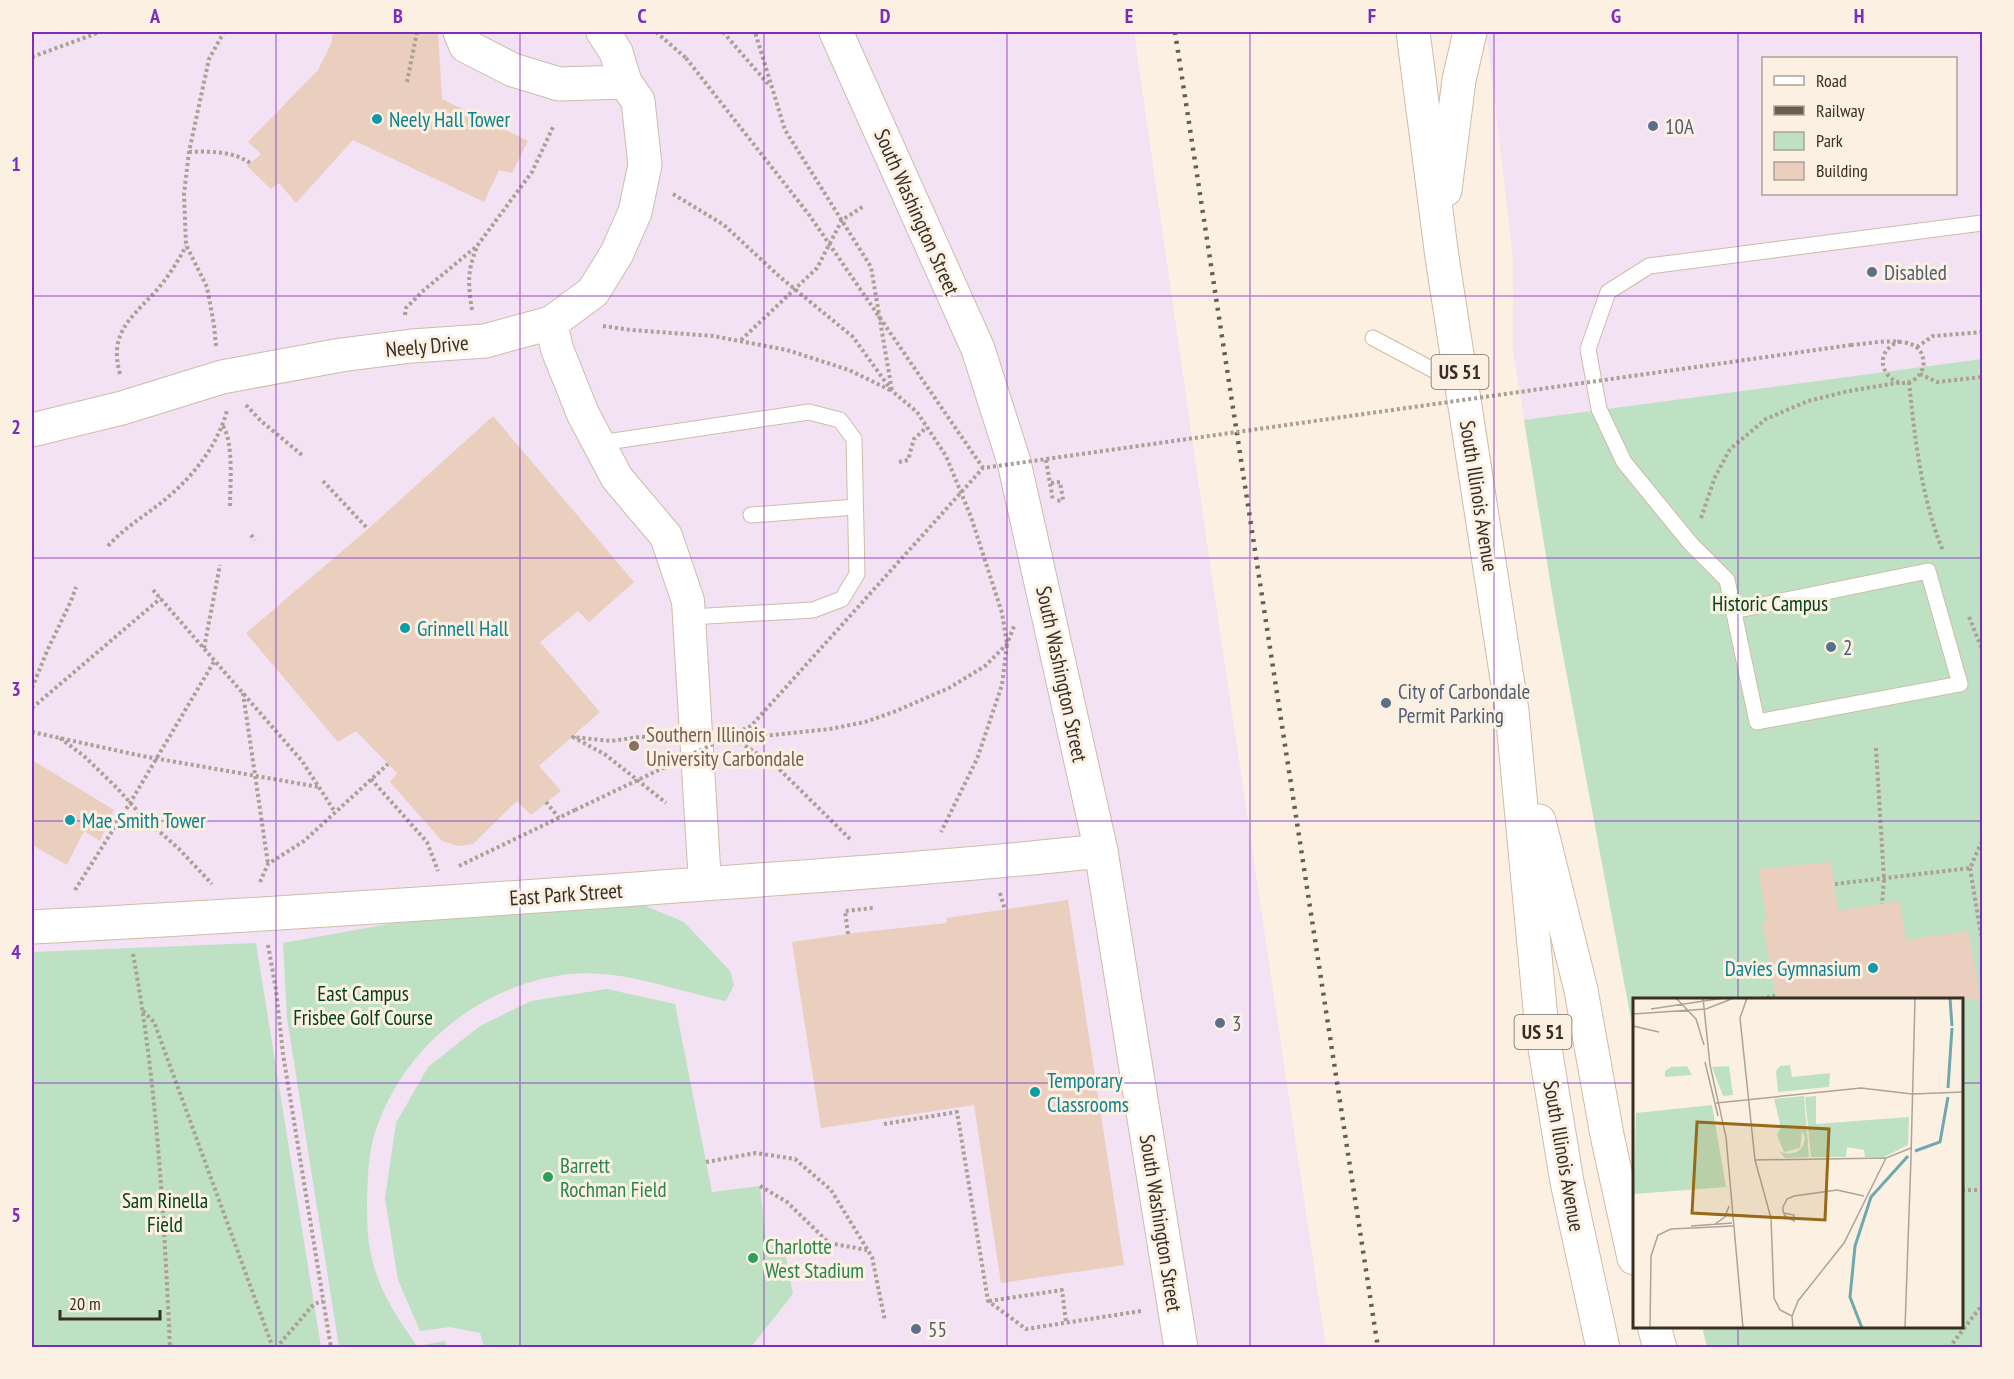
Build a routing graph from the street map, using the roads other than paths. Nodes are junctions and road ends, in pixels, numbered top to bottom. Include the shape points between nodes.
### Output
1 (460, 32) edge
2 (603, 32) edge
3 (836, 32) edge
4 (1413, 32) edge
5 (1470, 32) edge
6 (625, 82) junction
7 (1983, 223) edge
8 (1439, 233) junction
9 (551, 323) junction
10 (1373, 338) dead end
11 (1463, 392) junction
12 (32, 430) edge
13 (600, 444) junction
14 (855, 507) junction
15 (751, 515) dead end
16 (1733, 611) junction
17 (690, 617) junction
18 (1512, 711) junction
19 (1101, 851) junction
20 (705, 884) junction
21 (32, 927) edge
22 (1633, 1249) edge
23 (1655, 1328) edge
24 (1181, 1347) edge
25 (1603, 1347) edge
26 (1660, 1347) edge

1 - 6 main road via 466,46 513,70 559,84
2 - 6 main road, Neely Drive via 616,52
3 - 19 main road, South Washington Street via 978,349 1014,462
4 - 8 main road, South Illinois Avenue / US 51
5 - 8 main road via 1459,80
6 - 9 main road, Neely Drive via 638,101 645,165 635,212 617,253 593,292
7 - 16 lane via 1649,266 1608,292 1588,349 1599,410 1624,462 1726,580
8 - 11 main road, South Illinois Avenue / US 51
9 - 12 main road, Neely Drive via 485,341 341,355 222,377
9 - 13 street via 557,350
10 - 11 lane via 1437,372
11 - 18 main road, South Illinois Avenue / US 51
13 - 14 lane via 809,412 840,420 854,439
13 - 17 street via 617,478 666,536
14 - 15 lane
14 - 17 lane via 857,574 842,599 813,610
16 - 16 lane via 1757,722 1960,684 1928,571
17 - 20 street
18 - 22 main road, South Illinois Avenue / US 51 via 1581,990 1607,1135
18 - 25 main road, South Illinois Avenue / US 51 via 1542,1030 1567,1182
19 - 20 main road, East Park Street
19 - 24 main road, South Washington Street
20 - 21 main road, East Park Street
23 - 26 main road

